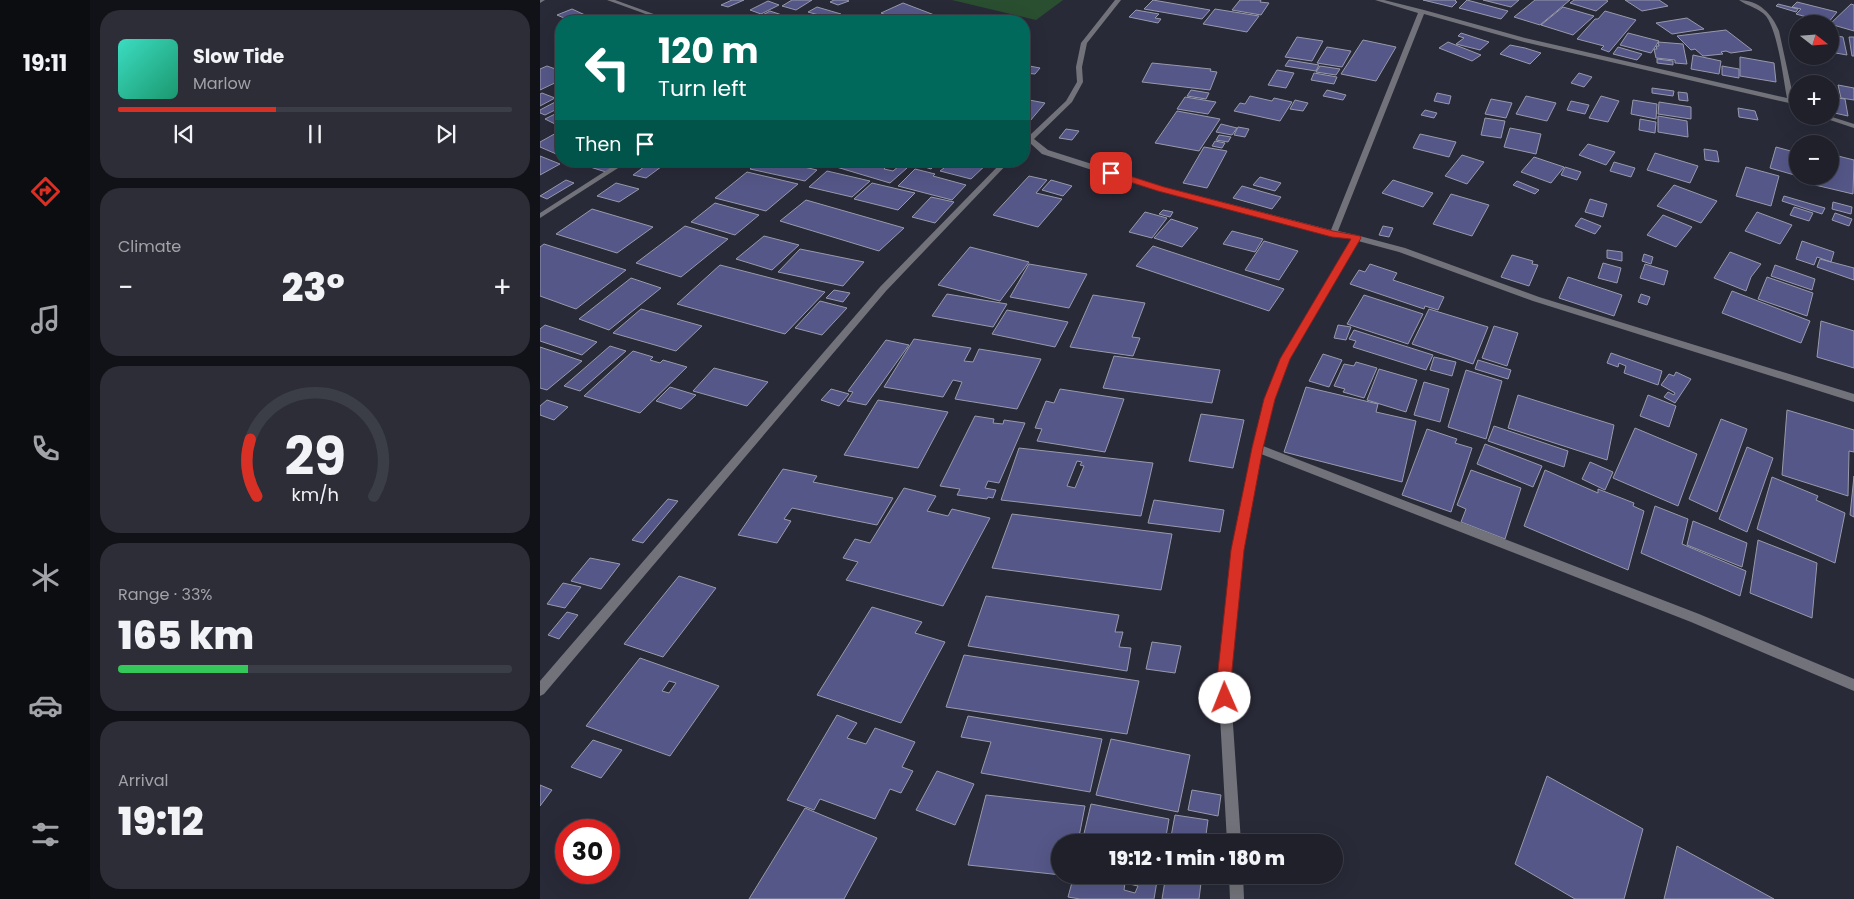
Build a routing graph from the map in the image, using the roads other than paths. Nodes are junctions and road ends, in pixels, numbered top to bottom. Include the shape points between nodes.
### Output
1 (610, 0) edge
2 (1118, 0) edge
3 (1378, 0) edge
4 (1742, 0) edge
5 (1422, 11) junction
6 (653, 15) edge
7 (1789, 83) edge
8 (1789, 102) edge
9 (1839, 121) edge
10 (1854, 126) edge
11 (1030, 136) edge
12 (1030, 143) edge
13 (617, 167) edge
14 (1001, 167) edge
15 (540, 216) edge
16 (1332, 234) junction
17 (1356, 238) junction
18 (1854, 398) edge
19 (1257, 448) junction
20 (1854, 685) edge
21 (540, 690) edge
22 (1234, 834) edge
23 (1236, 884) edge
24 (1237, 899) edge

1 - 6 street
2 - 11 street via 1084,43 1078,67 1080,82 1069,102
3 - 5 street
4 - 7 street via 1769,16
5 - 8 street via 1524,40
5 - 16 street
9 - 10 street
12 - 16 street via 1045,152 1152,186
13 - 15 street
14 - 21 street via 883,289
16 - 17 street
17 - 18 street via 1402,250 1536,299
17 - 19 street via 1285,359
19 - 20 street via 1696,618
19 - 22 street via 1238,550 1224,680
23 - 24 street

